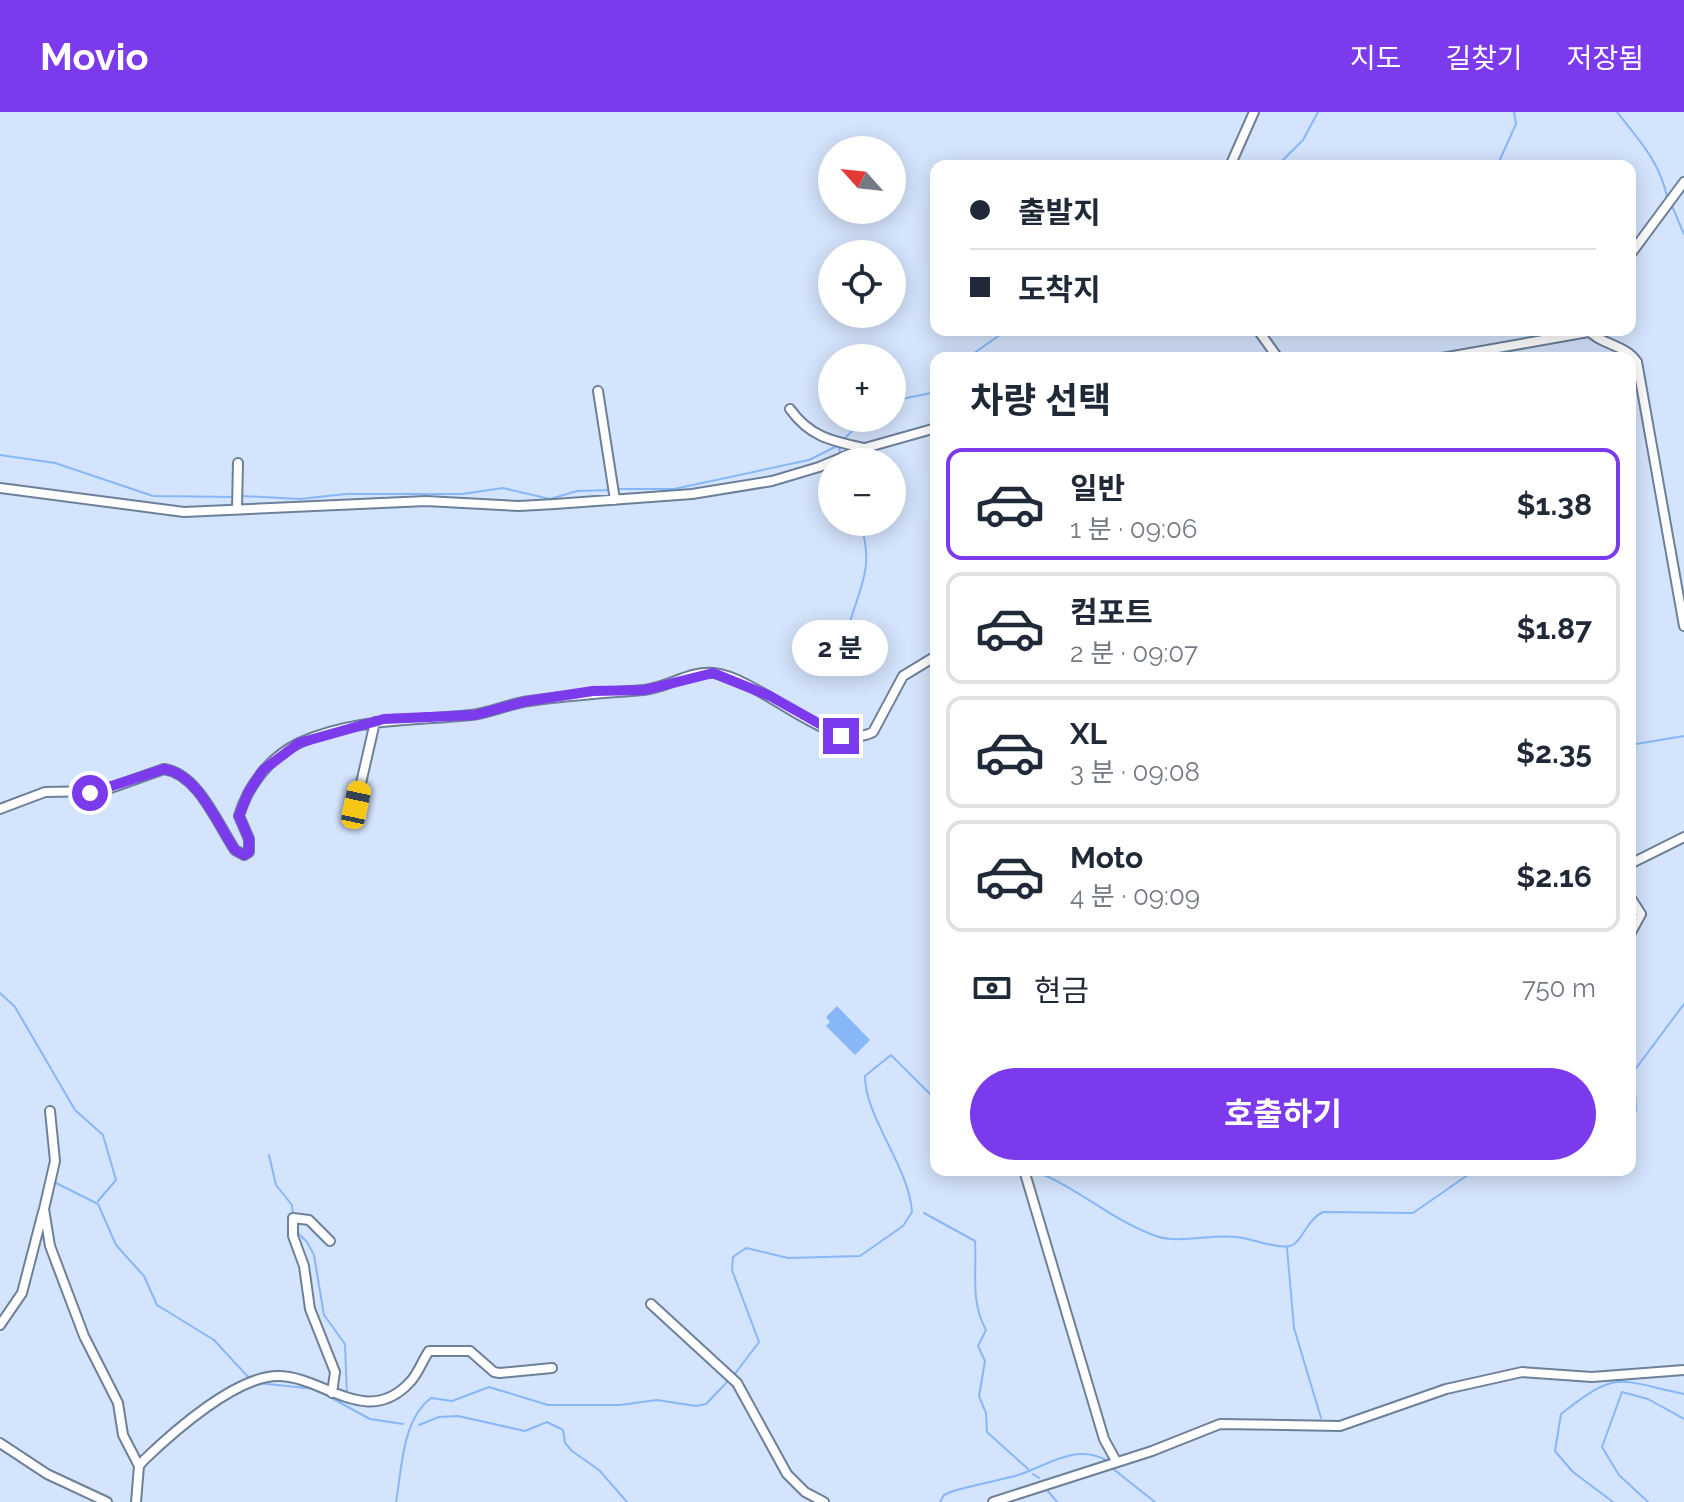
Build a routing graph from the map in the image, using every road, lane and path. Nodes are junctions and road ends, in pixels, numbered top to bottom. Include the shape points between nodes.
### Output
1 (1254, 112) edge
2 (1233, 160) edge
3 (1684, 182) edge
4 (1636, 247) edge
5 (1561, 336) edge
6 (1598, 336) edge
7 (1474, 352) edge
8 (1628, 352) edge
9 (1636, 360) edge
10 (598, 391) dead end
11 (790, 409) dead end
12 (930, 430) edge
13 (865, 448) joint
14 (238, 463) dead end
15 (818, 467) edge
16 (0, 488) edge
17 (615, 500) junction
18 (237, 508) junction
19 (1684, 626) edge
20 (930, 660) edge
21 (375, 722) junction
22 (356, 805) dead end
23 (0, 809) edge
24 (1684, 837) edge
25 (1636, 861) edge
26 (50, 1111) dead end
27 (1026, 1176) edge
28 (44, 1209) junction
29 (330, 1241) dead end
30 (651, 1304) dead end
31 (0, 1325) edge
32 (552, 1368) dead end
33 (1684, 1370) edge
34 (332, 1393) junction
35 (0, 1443) edge
36 (1116, 1461) junction
37 (139, 1466) junction
38 (107, 1502) edge
39 (136, 1502) edge
40 (824, 1502) edge
41 (993, 1502) edge

1 - 2 street
3 - 4 street
5 - 7 street
6 - 8 street
9 - 19 street
10 - 17 street
11 - 13 street via 819,437
12 - 13 street
14 - 18 street
15 - 17 street via 692,494
16 - 18 street via 155,510
17 - 18 street
20 - 21 street via 903,676 873,732 855,739 713,673 645,690 593,691 475,715
21 - 22 street
21 - 23 street via 299,743 263,770 239,816 249,839 244,855 235,850 193,785 175,770 164,769 102,791 45,792
24 - 25 street
26 - 28 street via 55,1161
27 - 36 street via 1104,1439
28 - 31 street via 22,1293
28 - 37 street via 54,1258 84,1336 118,1403 123,1435
29 - 34 street via 309,1220 293,1218 310,1309 335,1372
30 - 40 street via 737,1383 787,1474
32 - 34 street via 494,1372 470,1351 429,1351 405,1387 382,1399 358,1402
33 - 36 street via 1592,1377 1522,1372 1446,1389 1340,1426 1220,1424
34 - 37 street via 294,1379 263,1378 205,1409
35 - 38 street via 47,1474
36 - 41 street
37 - 39 street

